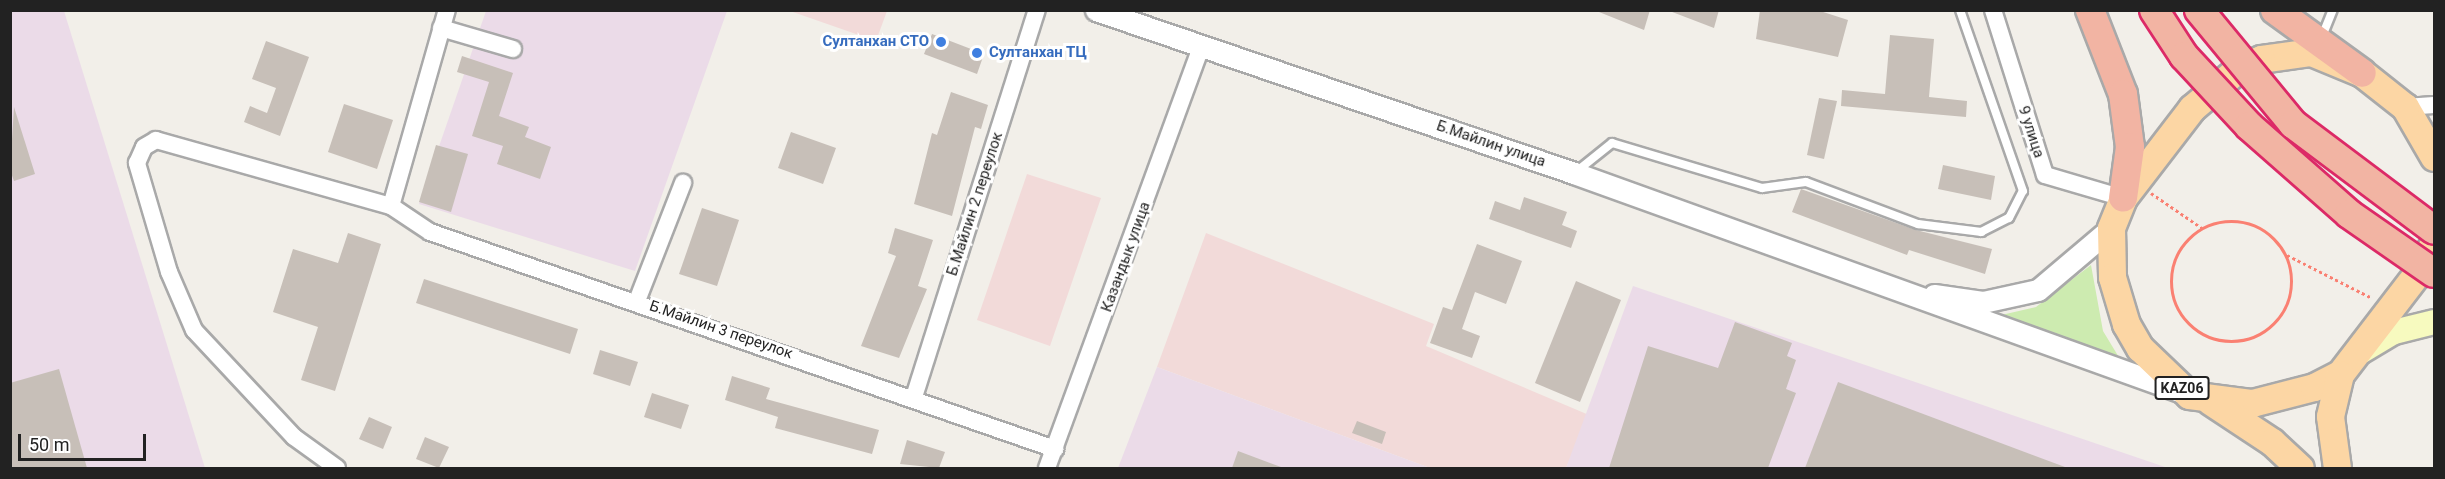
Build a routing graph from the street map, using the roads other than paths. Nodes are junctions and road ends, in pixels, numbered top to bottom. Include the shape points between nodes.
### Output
1 (447, 10) edge
2 (1037, 10) edge
3 (1096, 10) edge
4 (1960, 10) edge
5 (1993, 10) edge
6 (2090, 10) edge
7 (2154, 10) edge
8 (2199, 10) edge
9 (2274, 10) edge
10 (2333, 10) edge
11 (441, 28) junction
12 (2319, 42) junction
13 (1202, 45) junction
14 (513, 49) dead end
15 (2362, 73) junction
16 (2434, 105) edge
17 (2405, 107) junction
18 (2434, 152) edge
19 (1574, 173) junction
20 (683, 183) dead end
21 (2129, 190) junction
22 (391, 206) junction
23 (2111, 228) junction
24 (2434, 230) edge
25 (2434, 242) edge
26 (2434, 273) edge
27 (1883, 287) junction
28 (637, 302) junction
29 (2434, 322) edge
30 (2362, 351) junction
31 (2340, 374) junction
32 (914, 397) junction
33 (2197, 397) junction
34 (1055, 449) junction
35 (336, 468) edge
36 (1047, 468) edge
37 (2300, 468) edge
38 (2337, 468) edge

1 - 11 street
2 - 32 street, Б.Майлин 2 переулок
3 - 13 street, Б.Майлин улица
4 - 19 lane via 2022,191 2009,218 1981,232 1918,224 1806,182 1762,188 1612,143
5 - 21 street, 9 улица via 2045,175
6 - 21 highway, KАZ06 via 2123,94 2130,147
7 - 26 highway, bridge via 2184,56 2248,126 2349,214
8 - 24 highway, bridge via 2293,124
9 - 12 highway, KАZ06
10 - 12 lane
11 - 14 street
11 - 22 street
12 - 15 highway, KАZ06
13 - 19 street, Б.Майлин улица
13 - 34 street, Казандык улица
15 - 17 main road, KАZ06
15 - 21 main road, KАZ06 via 2311,52 2286,52 2239,68 2192,108
16 - 17 street
17 - 18 main road, KАZ06
19 - 27 street, Б.Майлин улица
20 - 28 street
21 - 23 main road, KАZ06
22 - 28 street, Б.Майлин 3 переулок via 430,232
22 - 35 street, Б.Майлин 3 переулок via 156,140 144,147 137,163 169,272 194,330 294,436
23 - 27 street via 2073,265 2020,297 1983,302
23 - 33 main road, KАZ06 via 2112,277 2126,324 2140,348
25 - 30 main road, KАZ06
27 - 33 street
28 - 32 street, Б.Майлин 3 переулок
29 - 30 main road via 2394,332
30 - 31 main road, KАZ06
31 - 33 main road, KАZ06 via 2314,387 2252,403
31 - 38 main road via 2330,416
32 - 34 street, Б.Майлин 3 переулок
33 - 37 main road, KАZ06 via 2272,442
34 - 36 street, Казандык улица

